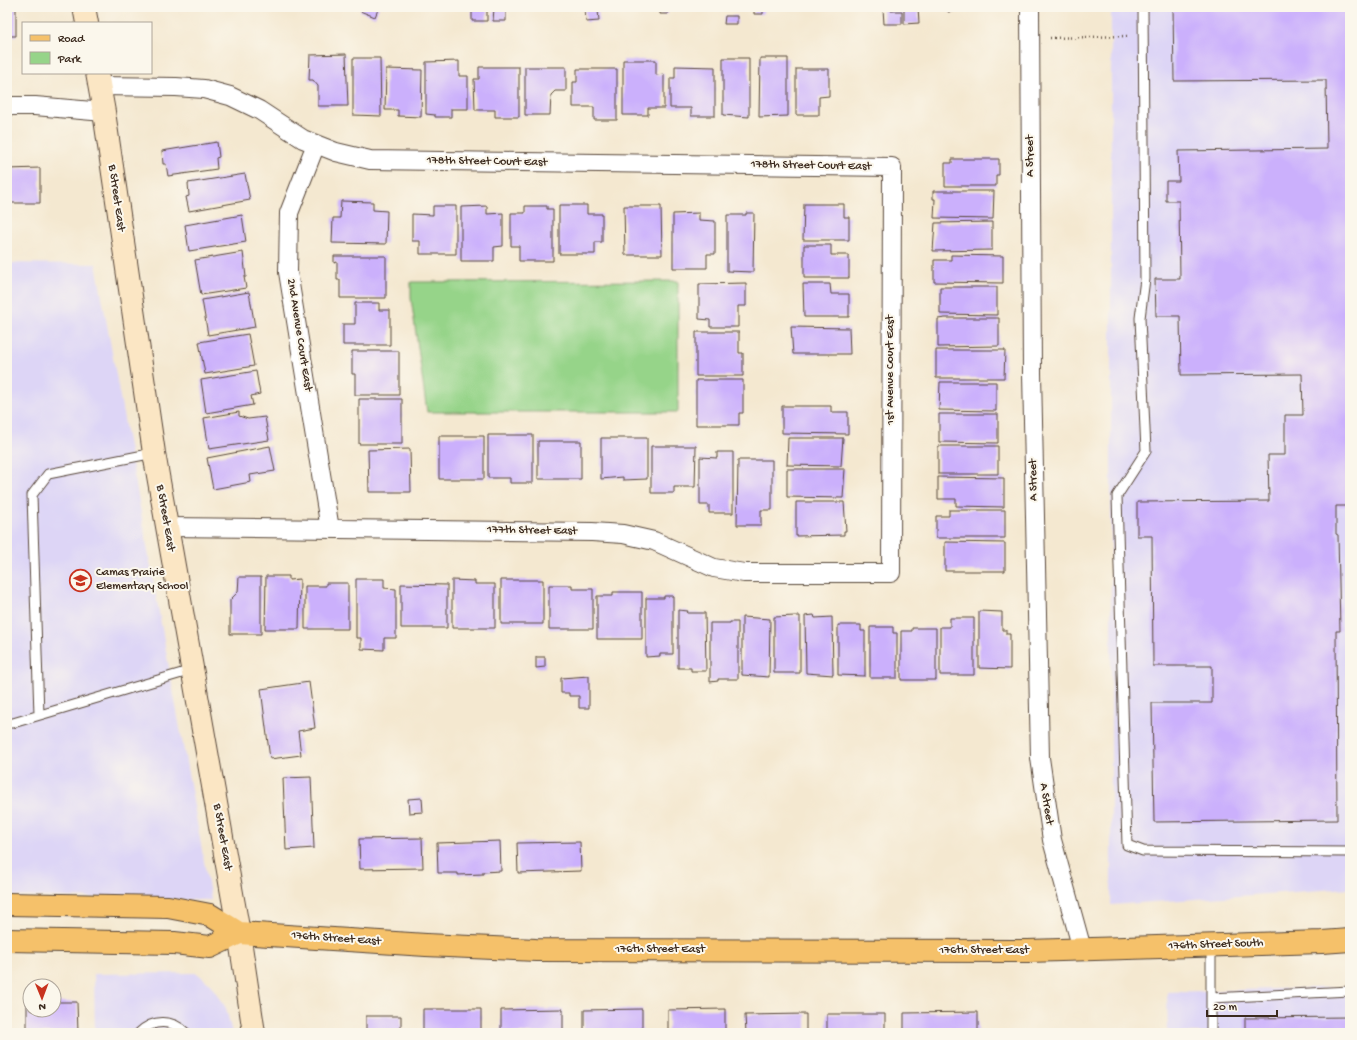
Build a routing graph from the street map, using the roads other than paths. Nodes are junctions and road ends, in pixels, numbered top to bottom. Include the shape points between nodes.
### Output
1 (84, 7) edge
2 (1030, 7) edge
3 (1143, 7) edge
4 (87, 22) edge
5 (98, 79) edge
6 (7, 106) edge
7 (104, 112) junction
8 (316, 144) junction
9 (892, 167) joint
10 (154, 454) junction
11 (167, 527) junction
12 (330, 529) junction
13 (891, 573) joint
14 (192, 670) junction
15 (39, 715) junction
16 (7, 723) edge
17 (1350, 852) edge
18 (7, 904) edge
19 (239, 933) junction
20 (7, 940) edge
21 (1350, 940) edge
22 (1211, 946) junction
23 (1082, 949) junction
24 (1350, 991) edge
25 (1211, 998) junction
26 (138, 1033) edge
27 (186, 1033) edge
28 (254, 1033) edge
29 (1211, 1033) edge

1 - 4 street
2 - 23 street, A Street via 1032,373 1040,758 1052,840
3 - 17 lane via 1145,279 1140,318 1146,451 1117,496 1127,845 1143,850
5 - 7 street, B Street East
5 - 8 street, 178th Street Court East via 204,89 230,96
6 - 7 street
7 - 10 street, B Street East
8 - 9 street, 178th Street Court East via 370,160
8 - 12 street, 2nd Avenue Court East via 289,213 288,272
9 - 13 street, 1st Avenue Court East
10 - 11 street, B Street East
10 - 15 lane via 48,474 32,495
11 - 12 street, 177th Street East
11 - 14 street, B Street East
12 - 13 street, 177th Street East via 623,534 654,540 714,568 744,573
14 - 15 lane
14 - 19 street, B Street East
15 - 16 lane
18 - 19 main road, 176th Street East via 168,907 210,915
19 - 20 main road, 176th Street East via 210,947 174,943
19 - 23 main road, 176th Street East via 536,950
19 - 28 street, B Street East
21 - 22 main road, 176th Street South
22 - 23 main road, 176th Street South
22 - 25 lane
24 - 25 lane
25 - 29 lane
26 - 27 lane via 156,1022 167,1022 176,1024

